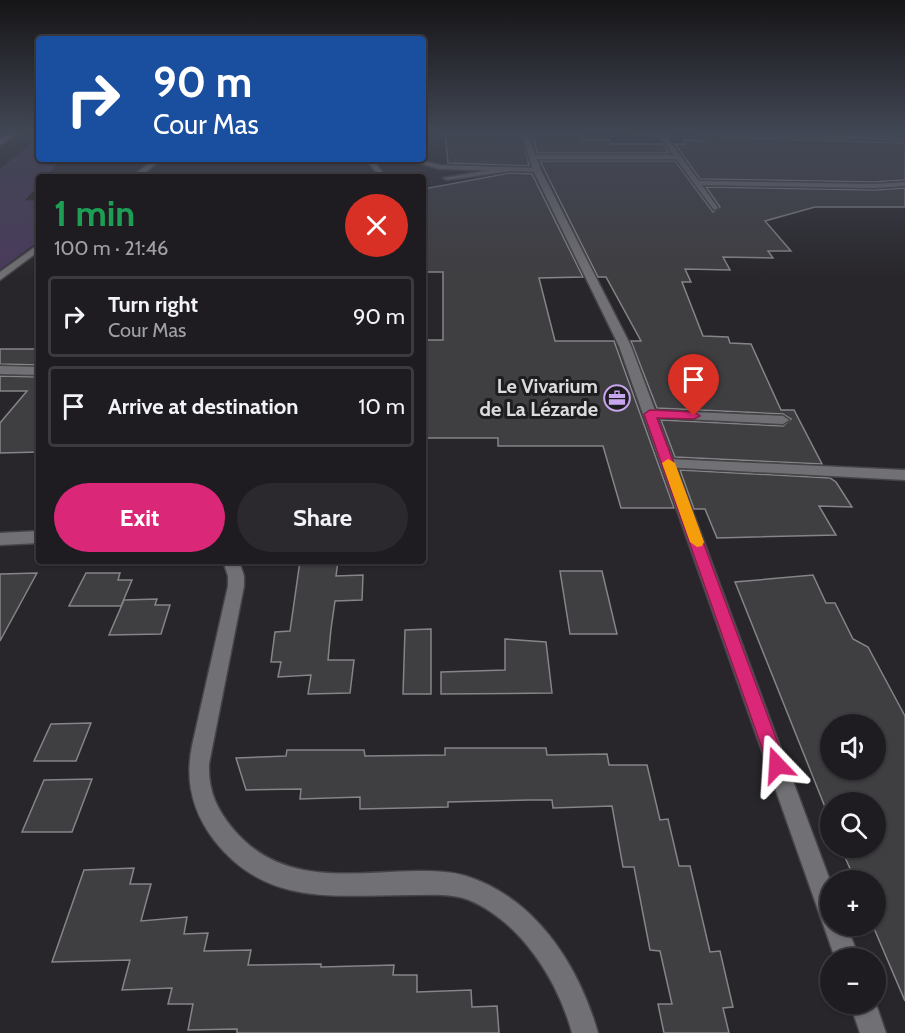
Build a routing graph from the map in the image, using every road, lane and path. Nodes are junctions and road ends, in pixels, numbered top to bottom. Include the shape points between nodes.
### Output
1 (543, 180) edge
2 (695, 180) edge
3 (697, 183) junction
4 (905, 184) edge
5 (714, 208) dead end
6 (36, 249) edge
7 (0, 277) edge
8 (0, 370) edge
9 (36, 370) edge
10 (650, 414) junction
11 (783, 420) dead end
12 (669, 464) junction
13 (905, 475) edge
14 (36, 537) edge
15 (0, 539) edge
16 (232, 564) edge
17 (820, 884) edge
18 (866, 1014) edge
19 (585, 1033) edge
20 (873, 1033) edge

1 - 10 street via 616,326
2 - 3 street
3 - 4 street
3 - 5 street
6 - 7 street
8 - 9 street
10 - 11 street
10 - 12 street
12 - 13 street
12 - 17 street
14 - 15 street
16 - 19 street via 236,585 199,762 201,795 215,824 236,849 286,880 321,885 445,883 485,896 521,923 555,960 576,1002
18 - 20 street

